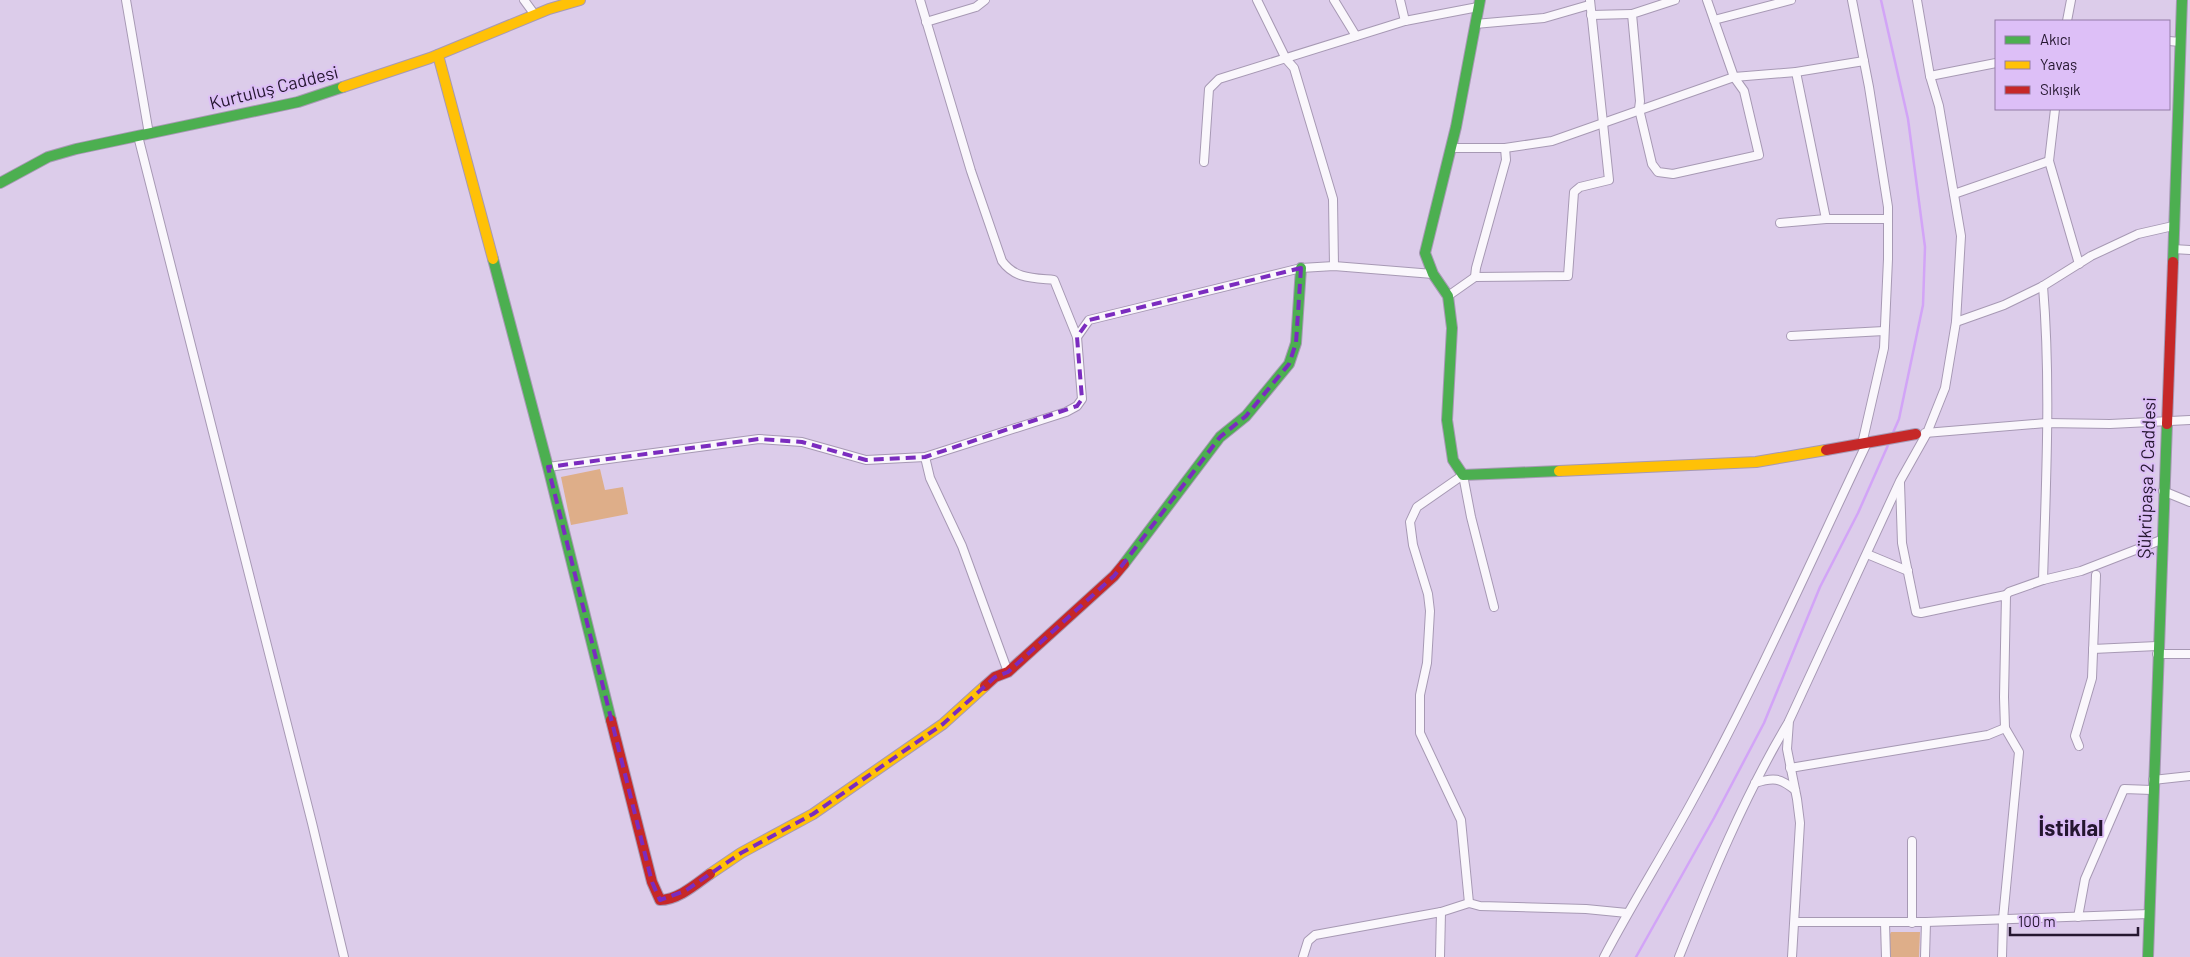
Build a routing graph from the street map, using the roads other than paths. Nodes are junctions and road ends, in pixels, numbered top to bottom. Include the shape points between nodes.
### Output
1 (126, 0) edge
2 (524, 0) edge
3 (580, 0) edge
4 (920, 0) edge
5 (985, 0) edge
6 (1257, 0) edge
7 (1334, 0) edge
8 (1400, 0) edge
9 (1675, 0) edge
10 (1707, 0) edge
11 (1791, 0) edge
12 (1852, 0) edge
13 (1917, 0) edge
14 (2071, 0) edge
15 (2182, 0) edge
16 (1590, 3) edge
17 (1479, 4) edge
18 (535, 14) junction
19 (1590, 14) junction
20 (1632, 14) junction
21 (1714, 20) junction
22 (2067, 20) edge
23 (1405, 21) junction
24 (926, 22) junction
25 (1475, 24) junction
26 (1356, 36) junction
27 (2170, 42) edge
28 (2183, 49) edge
29 (438, 55) junction
30 (1286, 59) junction
31 (1864, 61) junction
32 (1995, 63) edge
33 (1796, 72) junction
34 (1930, 76) junction
35 (1734, 77) junction
36 (1639, 109) junction
37 (2055, 110) edge
38 (1602, 123) junction
39 (149, 134) junction
40 (138, 136) junction
41 (1451, 148) junction
42 (1505, 148) junction
43 (2049, 161) junction
44 (1204, 162) dead end
45 (0, 183) edge
46 (1954, 194) junction
47 (1826, 219) junction
48 (1888, 219) junction
49 (1780, 223) dead end
50 (2173, 226) junction
51 (2173, 249) junction
52 (2190, 250) edge
53 (2079, 264) junction
54 (1334, 266) junction
55 (1301, 268) junction
56 (1433, 274) junction
57 (1475, 277) junction
58 (2043, 286) junction
59 (1448, 296) junction
60 (1956, 322) junction
61 (1884, 331) junction
62 (1791, 336) dead end
63 (1077, 337) junction
64 (2190, 420) edge
65 (2166, 422) junction
66 (2046, 423) junction
67 (1927, 433) junction
68 (1916, 434) joint
69 (1868, 443) junction
70 (925, 457) junction
71 (548, 467) junction
72 (1463, 475) junction
73 (1900, 481) junction
74 (2163, 491) junction
75 (2190, 502) edge
76 (2162, 540) junction
77 (1867, 554) junction
78 (1908, 571) junction
79 (2096, 575) dead end
80 (2043, 580) junction
81 (2006, 595) junction
82 (1494, 607) dead end
83 (2093, 649) junction
84 (2157, 650) junction
85 (2190, 654) edge
86 (1008, 672) junction
87 (1789, 721) junction
88 (2005, 728) junction
89 (2079, 746) dead end
90 (1790, 768) junction
91 (2190, 776) edge
92 (1756, 783) junction
93 (2152, 785) junction
94 (1795, 790) junction
95 (1912, 841) dead end
96 (1469, 903) junction
97 (1441, 912) junction
98 (1627, 913) junction
99 (2149, 914) junction
100 (2078, 916) junction
101 (2003, 919) junction
102 (1795, 922) junction
103 (1926, 922) junction
104 (1884, 923) junction
105 (1912, 923) junction
106 (344, 957) edge
107 (1303, 957) edge
108 (1440, 957) edge
109 (1604, 957) edge
110 (1679, 957) edge
111 (1792, 957) edge
112 (1886, 957) edge
113 (1925, 957) edge
114 (2002, 957) edge
115 (2148, 957) edge

1 - 39 street
2 - 18 street
3 - 18 street, Kurtuluş Caddesi
4 - 24 street
5 - 24 street via 976,7
6 - 30 street
7 - 26 street
8 - 23 street
9 - 20 street
10 - 21 street
11 - 21 street
12 - 31 street
13 - 34 street
14 - 22 street
15 - 28 street, Şükrüpaşa 2 Caddesi
16 - 19 street
16 - 25 street via 1544,18
17 - 23 street
17 - 25 street
18 - 29 street, Kurtuluş Caddesi
19 - 20 street
19 - 38 street
20 - 36 street
21 - 35 street
23 - 26 street
24 - 63 street via 1002,261 1017,275 1054,280
25 - 41 street
26 - 30 street
27 - 28 street
28 - 50 street, Şükrüpaşa 2 Caddesi
29 - 39 street, Kurtuluş Caddesi via 298,102
29 - 71 street
30 - 44 street via 1219,79 1209,89
30 - 54 street via 1294,68 1333,198
31 - 33 street
31 - 48 street
32 - 34 street
33 - 35 street
33 - 47 street
34 - 46 street via 1939,106
35 - 36 street
35 - 36 street via 1744,91 1759,154 1673,174 1658,172 1652,164
36 - 38 street
37 - 43 street
38 - 42 street via 1552,141
38 - 57 street via 1609,180 1580,187 1574,192 1568,276
39 - 40 street, Kurtuluş Caddesi
40 - 45 street, Kurtuluş Caddesi via 48,157
40 - 106 street
41 - 42 street
41 - 56 street via 1426,252
42 - 57 street via 1506,160
43 - 46 street
43 - 53 street
46 - 60 street via 1961,236
47 - 48 street
47 - 49 street
48 - 61 street
50 - 51 street, Şükrüpaşa 2 Caddesi
50 - 53 street via 2138,234
51 - 52 street
51 - 65 street, Şükrüpaşa 2 Caddesi
53 - 58 street
54 - 55 street
54 - 56 street
55 - 63 street via 1089,320
55 - 86 street via 1296,343 1289,364 1246,416 1220,437 1114,576
56 - 59 street
57 - 59 street
58 - 60 street via 2004,305
58 - 66 street
59 - 72 street via 1452,328 1447,420 1453,460
60 - 67 street via 1945,388
61 - 62 street
61 - 69 street
63 - 70 street via 1082,399 1077,406
64 - 65 street
65 - 66 street
65 - 74 street, Şükrüpaşa 2 Caddesi
66 - 67 street
66 - 80 street
67 - 68 street
67 - 73 street
68 - 69 street
69 - 72 street via 1756,462
69 - 98 street via 1700,787
70 - 71 street via 866,460 802,442 758,440
70 - 86 street via 930,478 962,546
71 - 86 street via 650,873 660,900 685,891 741,853 813,814 943,724 995,677
72 - 82 street
72 - 96 street via 1417,507 1410,522 1430,611 1420,695 1420,733 1461,820
73 - 77 street
73 - 78 street via 1902,542
74 - 75 street
74 - 76 street, Şükrüpaşa 2 Caddesi
76 - 80 street via 2081,572
76 - 84 street, Şükrüpaşa 2 Caddesi
77 - 78 street
77 - 87 street
78 - 81 street via 1916,612
79 - 83 street
80 - 81 street
81 - 88 street
83 - 84 street
83 - 89 street via 2092,678 2075,736
84 - 85 street
84 - 93 street, Şükrüpaşa 2 Caddesi
87 - 90 street via 1787,749
87 - 92 street
88 - 90 street via 1988,735
88 - 101 street via 2019,752
90 - 94 street
91 - 93 street
92 - 94 street via 1782,780
92 - 110 street via 1713,870
93 - 99 street, Şükrüpaşa 2 Caddesi
93 - 100 street via 2124,789 2085,879
94 - 102 street via 1800,823
95 - 105 street
96 - 97 street
96 - 98 street
97 - 107 street via 1315,935 1308,941
97 - 108 street
98 - 109 street
99 - 100 street
99 - 115 street, Şükrüpaşa 2 Caddesi
100 - 101 street
101 - 103 street
101 - 114 street
102 - 104 street
102 - 111 street
103 - 105 street
103 - 113 street
104 - 105 street
104 - 112 street

